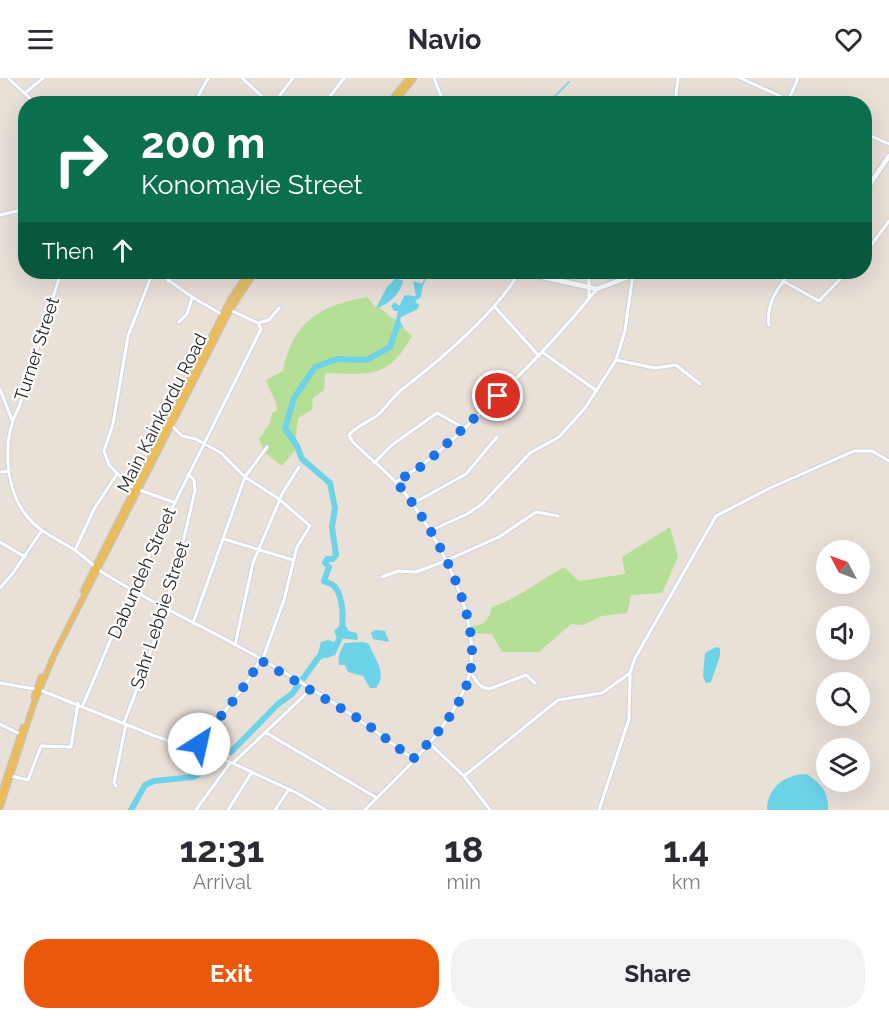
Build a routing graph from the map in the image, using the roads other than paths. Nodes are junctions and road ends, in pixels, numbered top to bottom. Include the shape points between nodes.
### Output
1 (8, 78) edge
2 (44, 78) edge
3 (208, 78) edge
4 (242, 78) edge
5 (293, 78) edge
6 (344, 78) edge
7 (409, 78) edge
8 (414, 78) edge
9 (434, 78) edge
10 (678, 78) edge
11 (740, 78) edge
12 (798, 78) edge
13 (401, 90) junction
14 (25, 93) junction
15 (28, 96) edge
16 (200, 96) edge
17 (262, 96) edge
18 (278, 96) edge
19 (330, 96) edge
20 (395, 96) edge
21 (398, 96) edge
22 (441, 96) edge
23 (676, 96) edge
24 (783, 96) edge
25 (791, 96) edge
26 (872, 137) edge
27 (889, 144) edge
28 (889, 156) edge
29 (872, 181) edge
30 (18, 211) edge
31 (0, 215) edge
32 (889, 221) edge
33 (872, 244) edge
34 (59, 279) edge
35 (152, 279) edge
36 (165, 279) edge
37 (245, 279) edge
38 (250, 279) edge
39 (514, 279) edge
40 (551, 279) edge
41 (588, 279) edge
42 (621, 279) edge
43 (632, 279) edge
44 (840, 279) edge
45 (168, 281) joint
46 (783, 281) joint
47 (587, 287) junction
48 (597, 289) junction
49 (192, 297) junction
50 (589, 299) junction
51 (493, 305) junction
52 (279, 308) dead end
53 (230, 310) junction
54 (225, 316) junction
55 (179, 322) dead end
56 (258, 323) junction
57 (769, 325) dead end
58 (542, 352) junction
59 (539, 356) junction
60 (616, 360) junction
61 (700, 384) dead end
62 (0, 389) edge
63 (597, 391) junction
64 (183, 396) junction
65 (12, 420) junction
66 (168, 425) junction
67 (465, 429) junction
68 (497, 437) dead end
69 (204, 443) junction
70 (267, 447) dead end
71 (889, 461) edge
72 (374, 463) junction
73 (299, 467) dead end
74 (9, 471) junction
75 (0, 472) edge
76 (117, 474) junction
77 (188, 474) junction
78 (245, 477) junction
79 (396, 482) junction
80 (136, 488) junction
81 (279, 499) junction
82 (173, 502) junction
83 (412, 504) junction
84 (558, 516) dead end
85 (42, 530) junction
86 (430, 531) junction
87 (224, 539) junction
88 (0, 542) edge
89 (75, 550) junction
90 (258, 550) junction
91 (25, 557) junction
92 (293, 560) junction
93 (445, 561) junction
94 (96, 568) junction
95 (382, 577) dead end
96 (0, 588) edge
97 (132, 589) junction
98 (164, 608) junction
99 (193, 623) junction
100 (235, 645) junction
101 (261, 661) junction
102 (470, 672) junction
103 (630, 673) junction
104 (0, 683) edge
105 (535, 683) dead end
106 (38, 690) junction
107 (310, 690) junction
108 (78, 703) junction
109 (83, 705) junction
110 (125, 723) junction
111 (0, 724) edge
112 (265, 732) junction
113 (21, 736) junction
114 (429, 743) junction
115 (199, 744) dead end
116 (413, 759) junction
117 (232, 763) junction
118 (252, 772) junction
119 (464, 777) junction
120 (8, 780) junction
121 (116, 786) dead end
122 (289, 789) junction
123 (0, 797) edge
124 (376, 798) junction
125 (0, 808) edge
126 (196, 810) edge
127 (228, 810) edge
128 (275, 810) edge
129 (326, 810) edge
130 (365, 810) edge
131 (490, 810) edge
132 (599, 810) edge

1 - 14 street
2 - 14 street
3 - 16 street
4 - 17 street
5 - 18 street
6 - 19 street
7 - 13 main road
8 - 13 main road
9 - 22 street
10 - 23 street
11 - 24 street
12 - 25 street
13 - 20 main road
13 - 21 main road
14 - 15 street
26 - 27 street
28 - 29 main road
30 - 31 street
32 - 33 street
34 - 65 street, Turner Street
35 - 76 street via 128,336 113,424 104,451
36 - 45 street
37 - 54 main road
38 - 53 main road, Main Kainkordu Road
39 - 51 street
40 - 47 main road
41 - 47 street
42 - 48 main road
43 - 60 street
44 - 46 street via 819,301
45 - 49 street
46 - 57 street via 771,304
47 - 48 main road
47 - 50 street
48 - 50 street
49 - 54 street
49 - 55 street via 187,314
50 - 58 street
51 - 59 street
51 - 72 street via 376,417 350,433 350,438
52 - 56 street via 269,320
53 - 54 main road, Main Kainkordu Road
53 - 56 street
54 - 64 main road, Main Kainkordu Road
54 - 64 main road, Main Kainkordu Road
56 - 69 street, Dabundeh Street via 261,329
58 - 59 street
58 - 63 street
59 - 67 street
60 - 61 street via 655,368 676,366
60 - 63 street
62 - 65 street
63 - 86 street via 566,430 530,453 482,504
64 - 66 main road, Main Kainkordu Road
65 - 74 street, Turner Street
66 - 69 street via 182,436
66 - 80 main road, Main Kainkordu Road
67 - 72 street via 437,413
67 - 79 street via 419,469
68 - 83 street via 466,474
69 - 77 street, Dabundeh Street
69 - 78 street via 221,453
70 - 78 street
71 - 103 street via 872,451 854,451 716,516 661,609
72 - 79 street
73 - 81 street
74 - 75 street
74 - 85 street, Turner Street via 23,510
76 - 80 street
76 - 89 street via 94,509
77 - 82 street, Dabundeh Street
77 - 98 street, Sahr Lebbie Street via 194,480 195,490 184,548
78 - 81 street
78 - 87 street
79 - 83 street
80 - 82 street
80 - 94 main road, Main Kainkordu Road
81 - 90 street
81 - 92 street via 310,526
82 - 97 street, Dabundeh Street
83 - 86 street
84 - 93 street via 536,512 499,537
85 - 89 street, Turner Street
85 - 91 street
86 - 93 street
87 - 90 street
87 - 99 street
88 - 91 street
89 - 94 street, Turner Street
90 - 92 street
90 - 100 street
91 - 96 street
92 - 101 street via 284,600
93 - 95 street via 416,572 398,571
93 - 102 street via 460,587 468,626
94 - 97 street, Turner Street
94 - 106 main road, Main Kainkordu Road
97 - 98 street, Turner Street
97 - 109 street, Dabundeh Street
98 - 99 street, Turner Street
98 - 110 street, Sahr Lebbie Street
99 - 100 street, Turner Street
100 - 101 street, Turner Street
101 - 107 street, Turner Street
101 - 115 street
102 - 105 street via 473,681 484,688 526,675
102 - 114 street via 464,691
103 - 119 street via 602,693 558,700
103 - 132 street via 629,719
104 - 106 street
106 - 108 street
106 - 113 main road, Main Kainkordu Road
107 - 112 street
107 - 116 street, Turner Street via 364,722
108 - 109 street
108 - 120 street via 71,747 41,746 28,780
109 - 110 street
110 - 117 street
110 - 121 street, Sahr Lebbie Street
111 - 113 street
112 - 117 street
112 - 124 street
113 - 120 main road, Main Kainkordu Road
114 - 116 street
114 - 119 street
116 - 124 street
117 - 118 street
117 - 126 street
118 - 122 street
118 - 127 street
119 - 131 street
120 - 123 main road
120 - 125 main road
122 - 128 street
122 - 129 street
124 - 130 street

